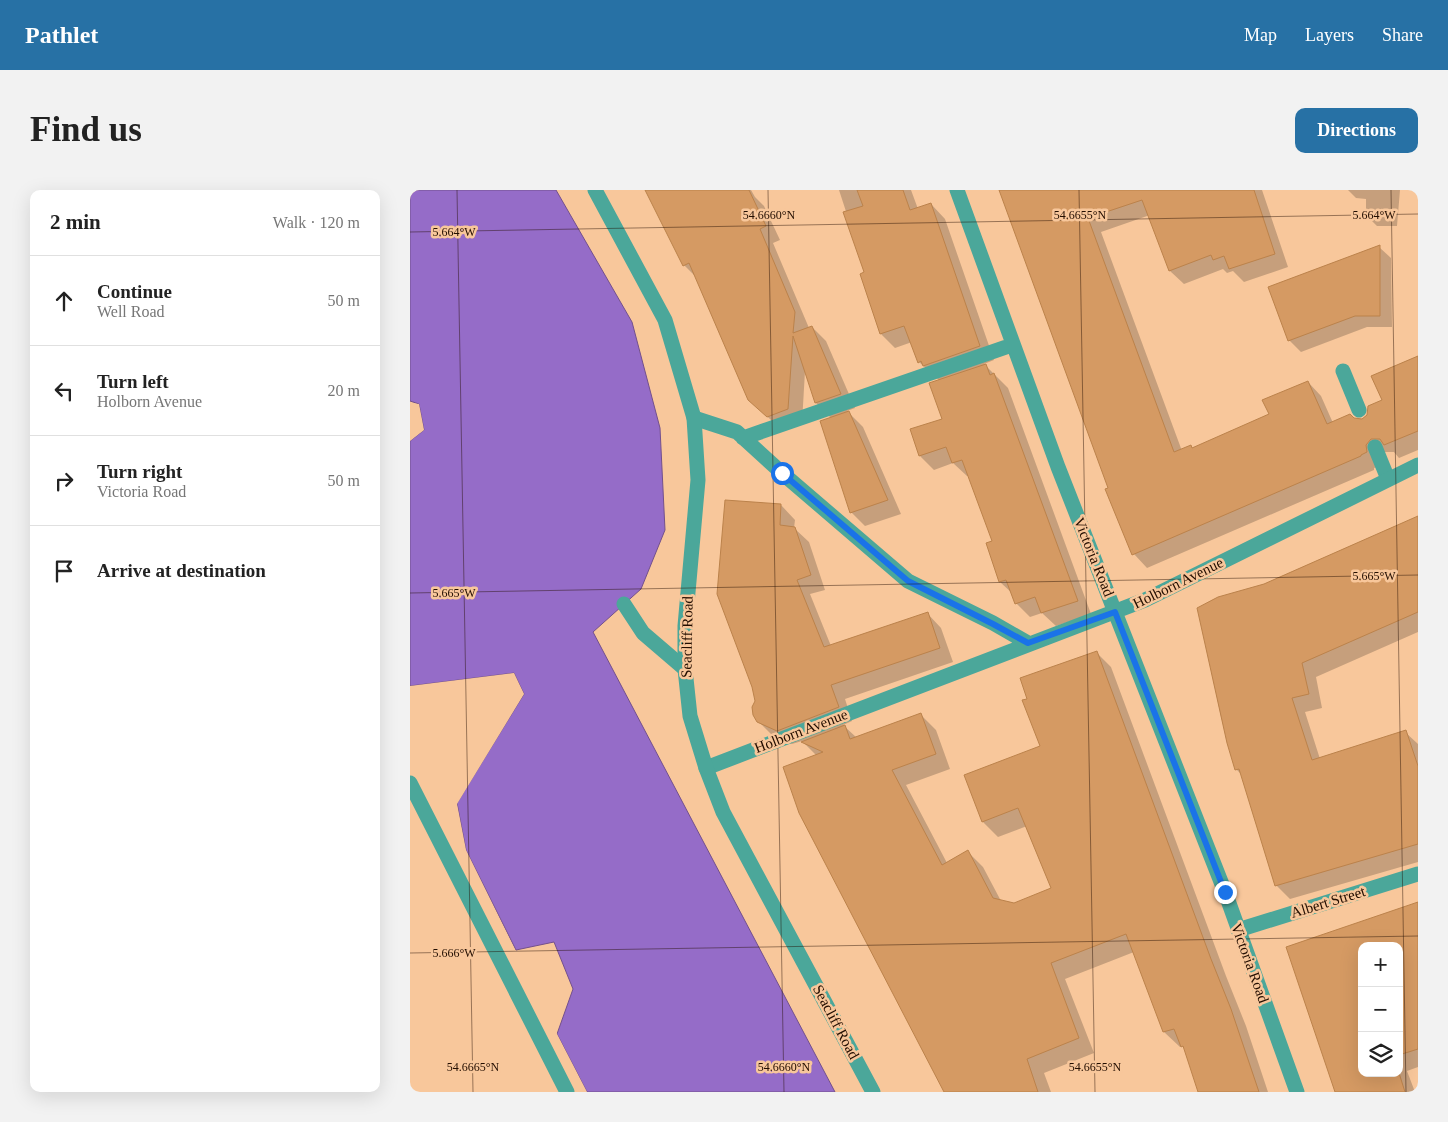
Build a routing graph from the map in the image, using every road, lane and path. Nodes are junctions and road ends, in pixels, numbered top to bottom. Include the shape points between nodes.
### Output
1 (595, 190) edge
2 (958, 190) edge
3 (1012, 345) junction
4 (1343, 371) dead end
5 (1359, 410) dead end
6 (694, 418) junction
7 (743, 438) junction
8 (1374, 446) dead end
9 (1418, 465) edge
10 (1388, 480) junction
11 (624, 604) dead end
12 (1115, 612) junction
13 (1028, 643) junction
14 (684, 668) junction
15 (706, 768) junction
16 (410, 782) edge
17 (1418, 874) edge
18 (1238, 930) junction
19 (567, 1092) edge
20 (873, 1092) edge
21 (1297, 1092) edge

1 - 6 street, Seacliff Road via 665,320
2 - 3 street, Victoria Road
3 - 7 street
3 - 12 street, Victoria Road
4 - 5 street
6 - 7 street via 737,432
6 - 14 street, Seacliff Road via 698,480
7 - 13 street via 908,581
8 - 10 street
9 - 10 street, Holborn Avenue
10 - 12 street, Holborn Avenue
11 - 14 street via 644,633
12 - 13 street, Holborn Avenue
12 - 18 street, Victoria Road
13 - 15 street, Holborn Avenue
14 - 15 street, Seacliff Road via 690,716
15 - 20 street, Seacliff Road via 723,812
16 - 19 street
17 - 18 street, Albert Street
18 - 21 street, Victoria Road

